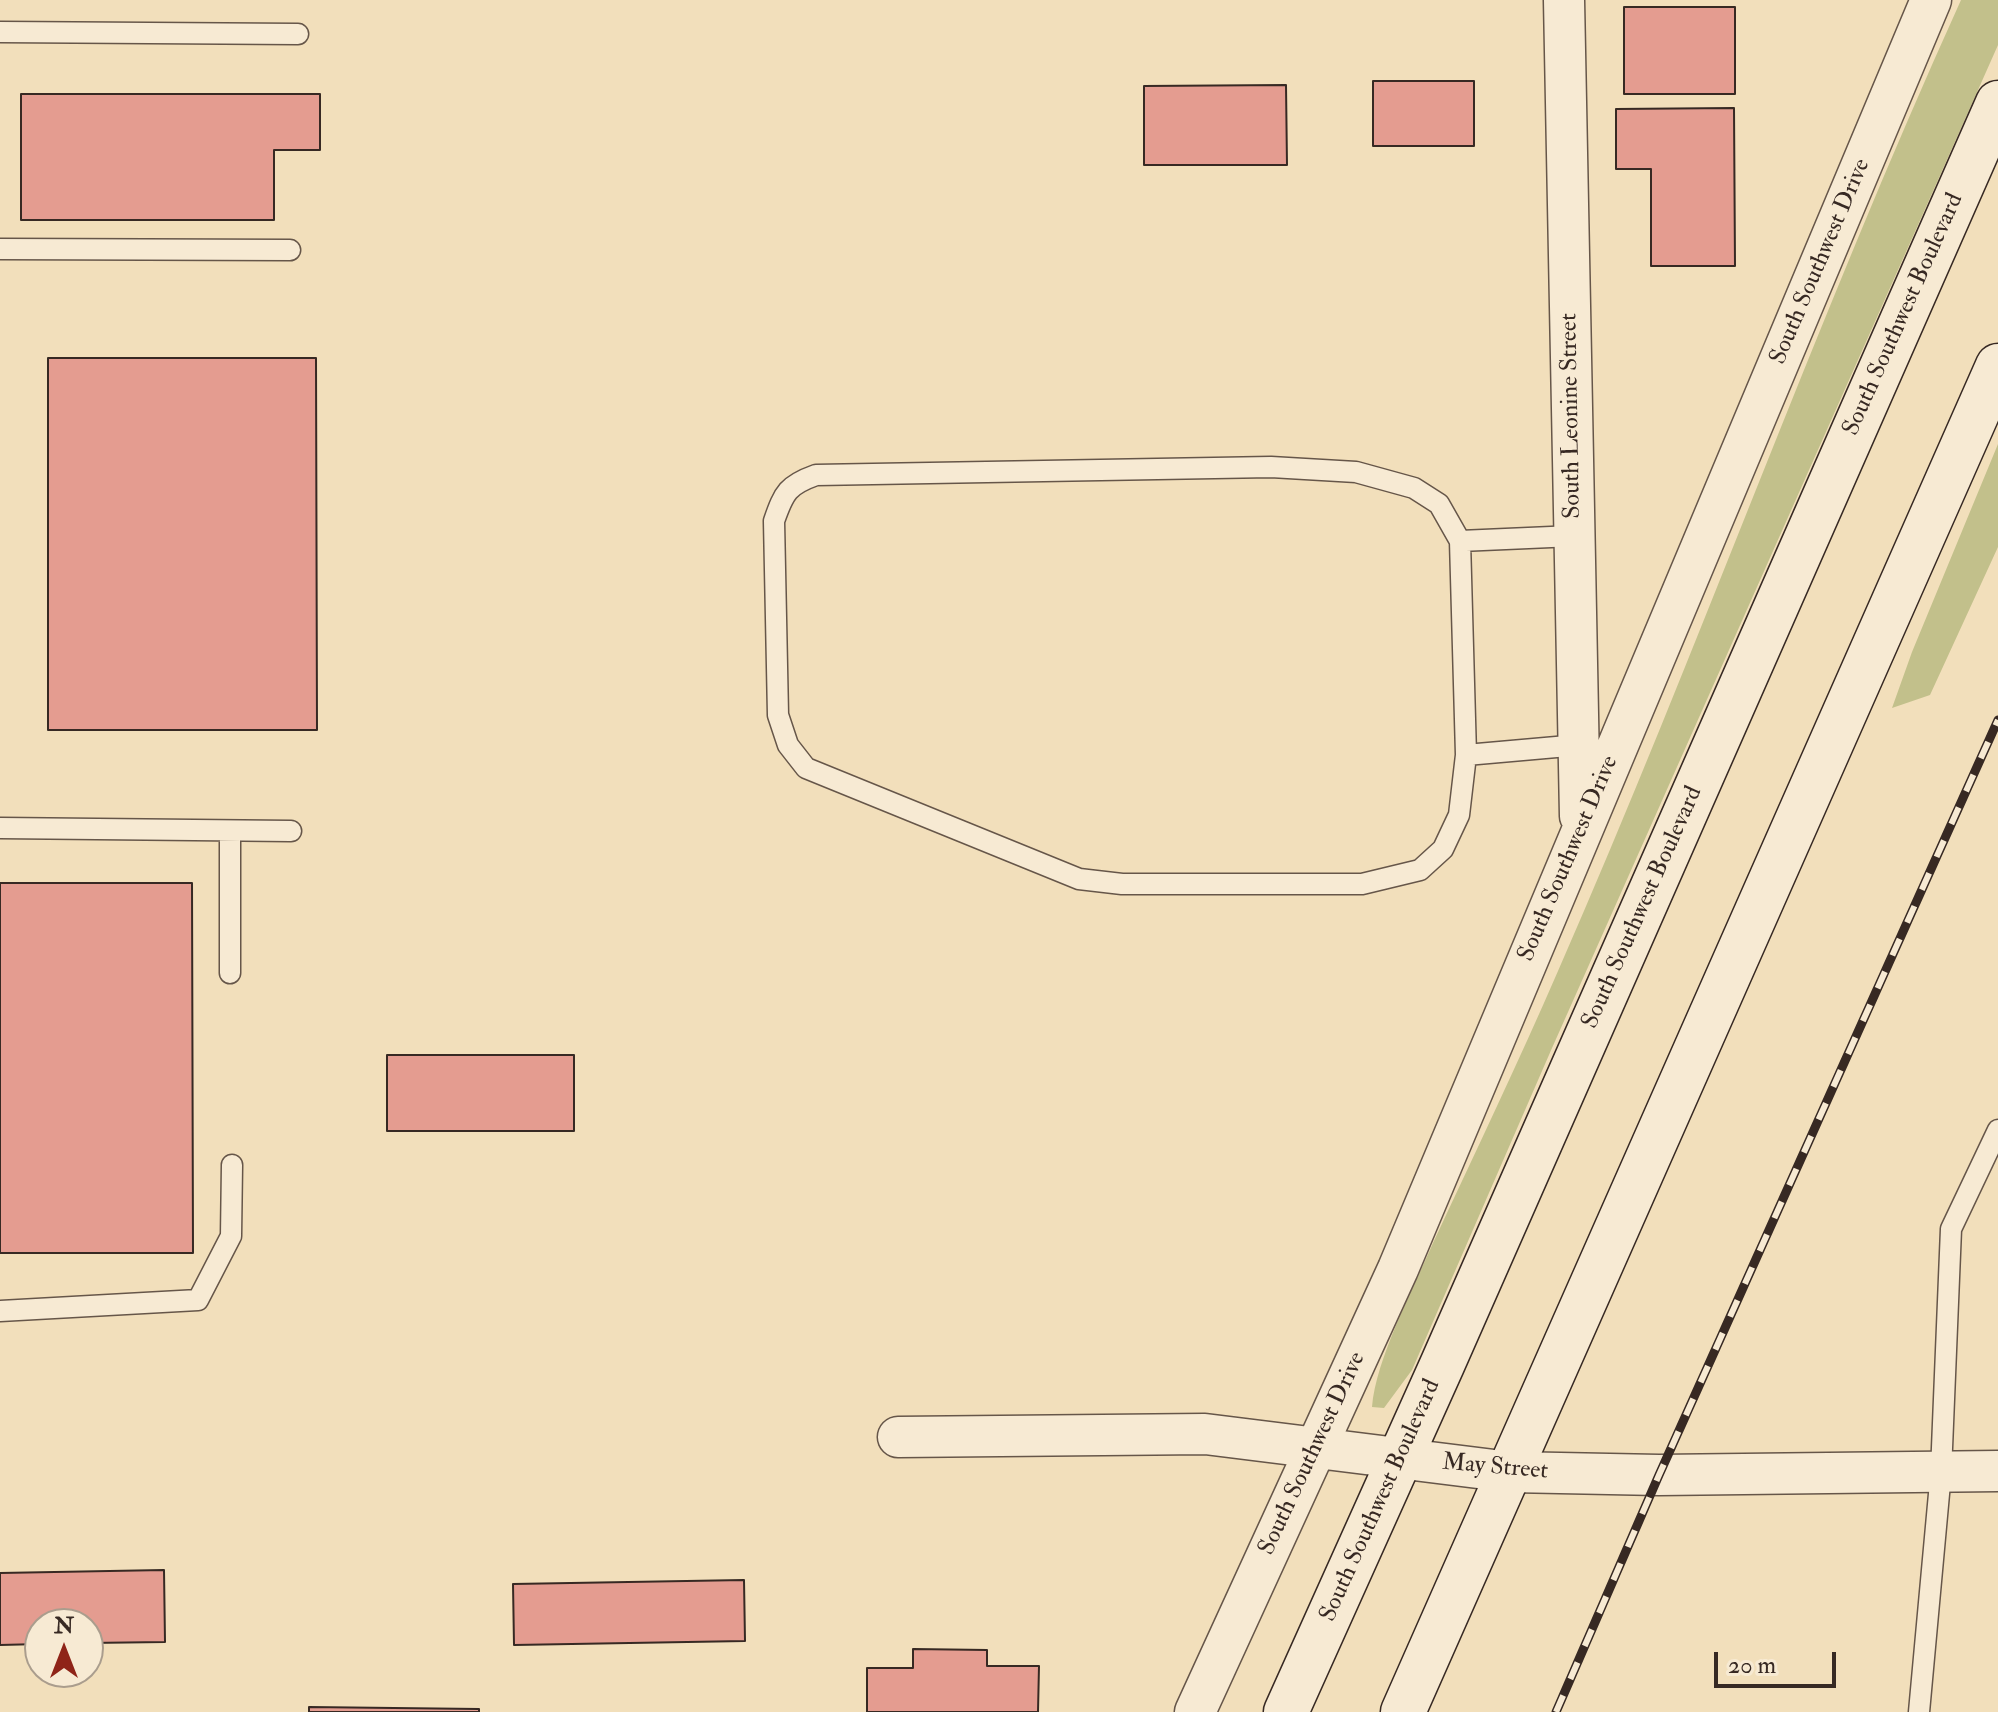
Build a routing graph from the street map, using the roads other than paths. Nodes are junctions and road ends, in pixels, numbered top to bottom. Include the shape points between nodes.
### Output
1 (1564, 0) edge
2 (1931, 0) edge
3 (0, 32) edge
4 (298, 34) dead end
5 (1998, 103) edge
6 (0, 249) edge
7 (290, 250) dead end
8 (1998, 366) edge
9 (1574, 536) junction
10 (1460, 541) junction
11 (1579, 745) junction
12 (1466, 755) junction
13 (0, 828) edge
14 (230, 831) junction
15 (291, 831) dead end
16 (1580, 831) junction
17 (230, 973) dead end
18 (1998, 1130) edge
19 (232, 1165) dead end
20 (0, 1311) edge
21 (898, 1437) dead end
22 (1316, 1448) junction
23 (1401, 1458) junction
24 (1998, 1471) edge
25 (1510, 1472) junction
26 (1941, 1472) junction
27 (1195, 1712) edge
28 (1286, 1712) edge
29 (1403, 1712) edge
30 (1919, 1712) edge

1 - 9 street, South Leonine Street
2 - 16 street, South Southwest Drive
3 - 4 lane
5 - 23 main road, South Southwest Boulevard
6 - 7 lane
8 - 25 main road
9 - 10 lane
9 - 11 street, South Leonine Street
10 - 12 lane
10 - 12 lane via 1439,504 1414,488 1356,472 1271,467 816,475 795,483 783,496 774,521 778,715 788,745 806,768 1079,879 1122,884 1362,884 1420,870 1443,849 1459,815
11 - 12 lane
11 - 16 street, South Leonine Street
13 - 14 lane
14 - 15 lane
14 - 17 lane
16 - 22 street, South Southwest Drive via 1398,1269
18 - 26 lane via 1951,1229
19 - 20 lane via 231,1236 198,1300
21 - 22 street, May Street via 1205,1434
22 - 23 street, May Street
22 - 27 street, South Southwest Drive
23 - 25 street, May Street
23 - 28 main road, South Southwest Boulevard
24 - 26 street, May Street
25 - 26 street, May Street
25 - 29 main road
26 - 30 lane

